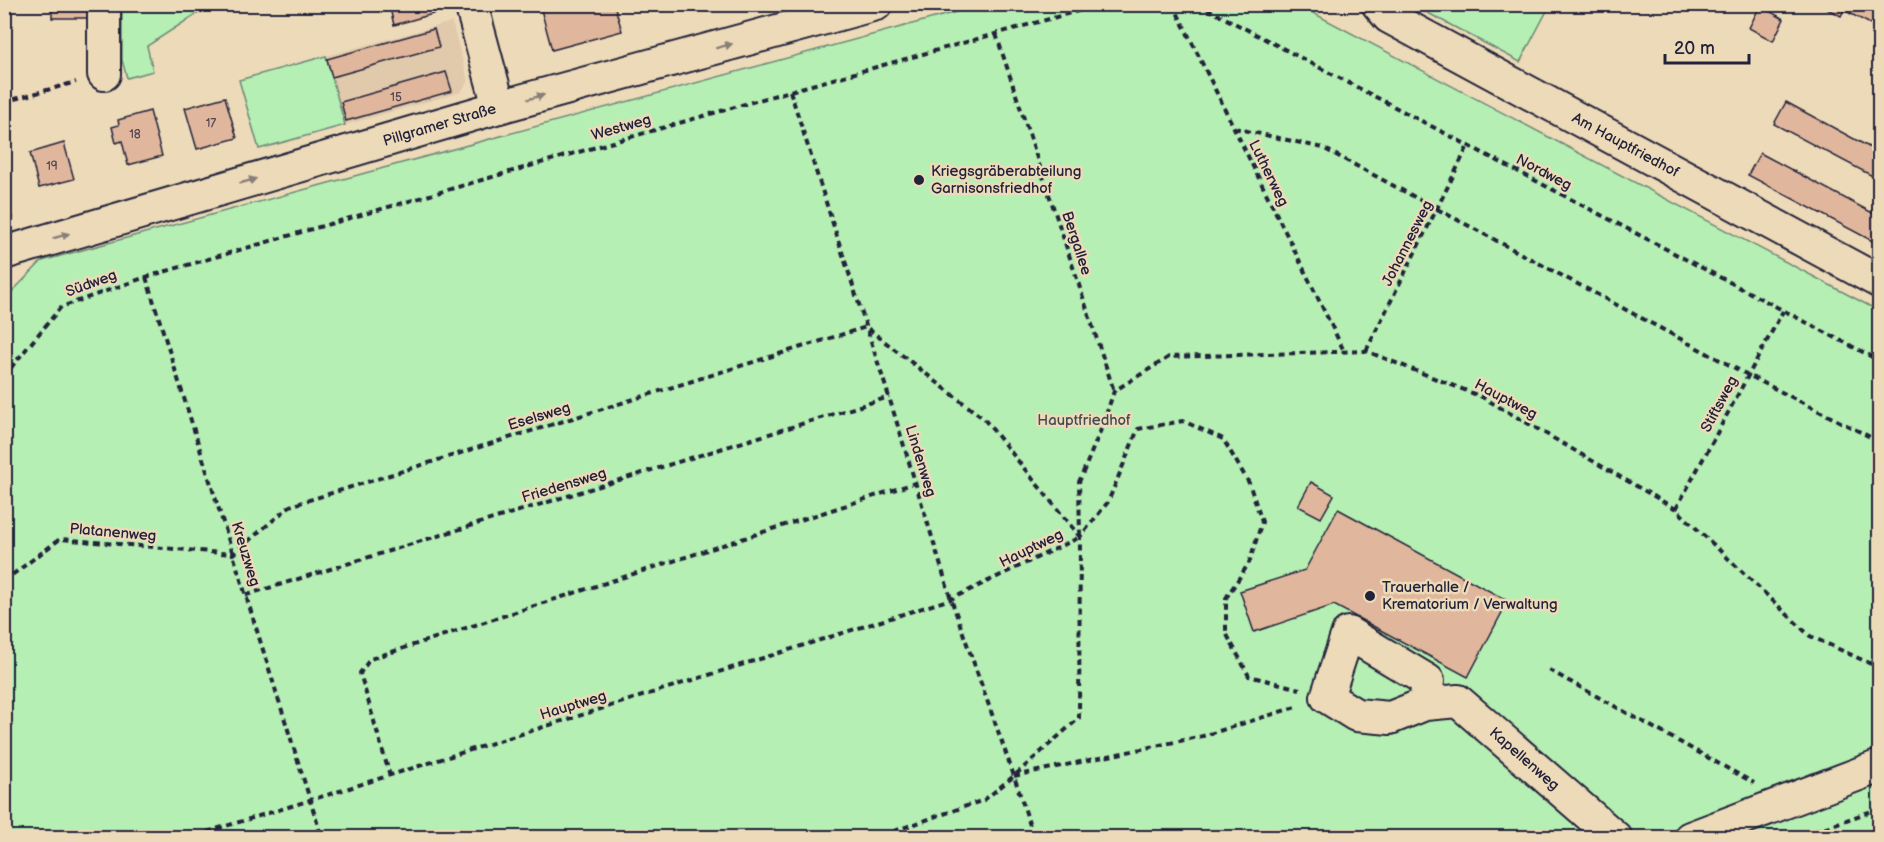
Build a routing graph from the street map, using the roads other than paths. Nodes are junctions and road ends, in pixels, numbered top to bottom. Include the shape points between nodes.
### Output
1 (104, 4) edge
2 (471, 4) edge
3 (876, 4) edge
4 (1378, 4) edge
5 (104, 74) road end
6 (499, 107) junction
7 (4, 253) edge
8 (1880, 282) edge
9 (1425, 704) junction
10 (1880, 766) edge
11 (1616, 837) edge
12 (1690, 837) edge

1 - 5 street
2 - 6 street
6 -> 3 street, Pillgramer Straße
4 - 8 street, Am Hauptfriedhof via 1389,17
7 -> 6 street, Pillgramer Straße
9 - 9 street, Kapellenweg via 1390,718 1356,715 1327,697 1348,633 1428,681
9 - 11 street, Kapellenweg via 1458,701
10 - 12 street

